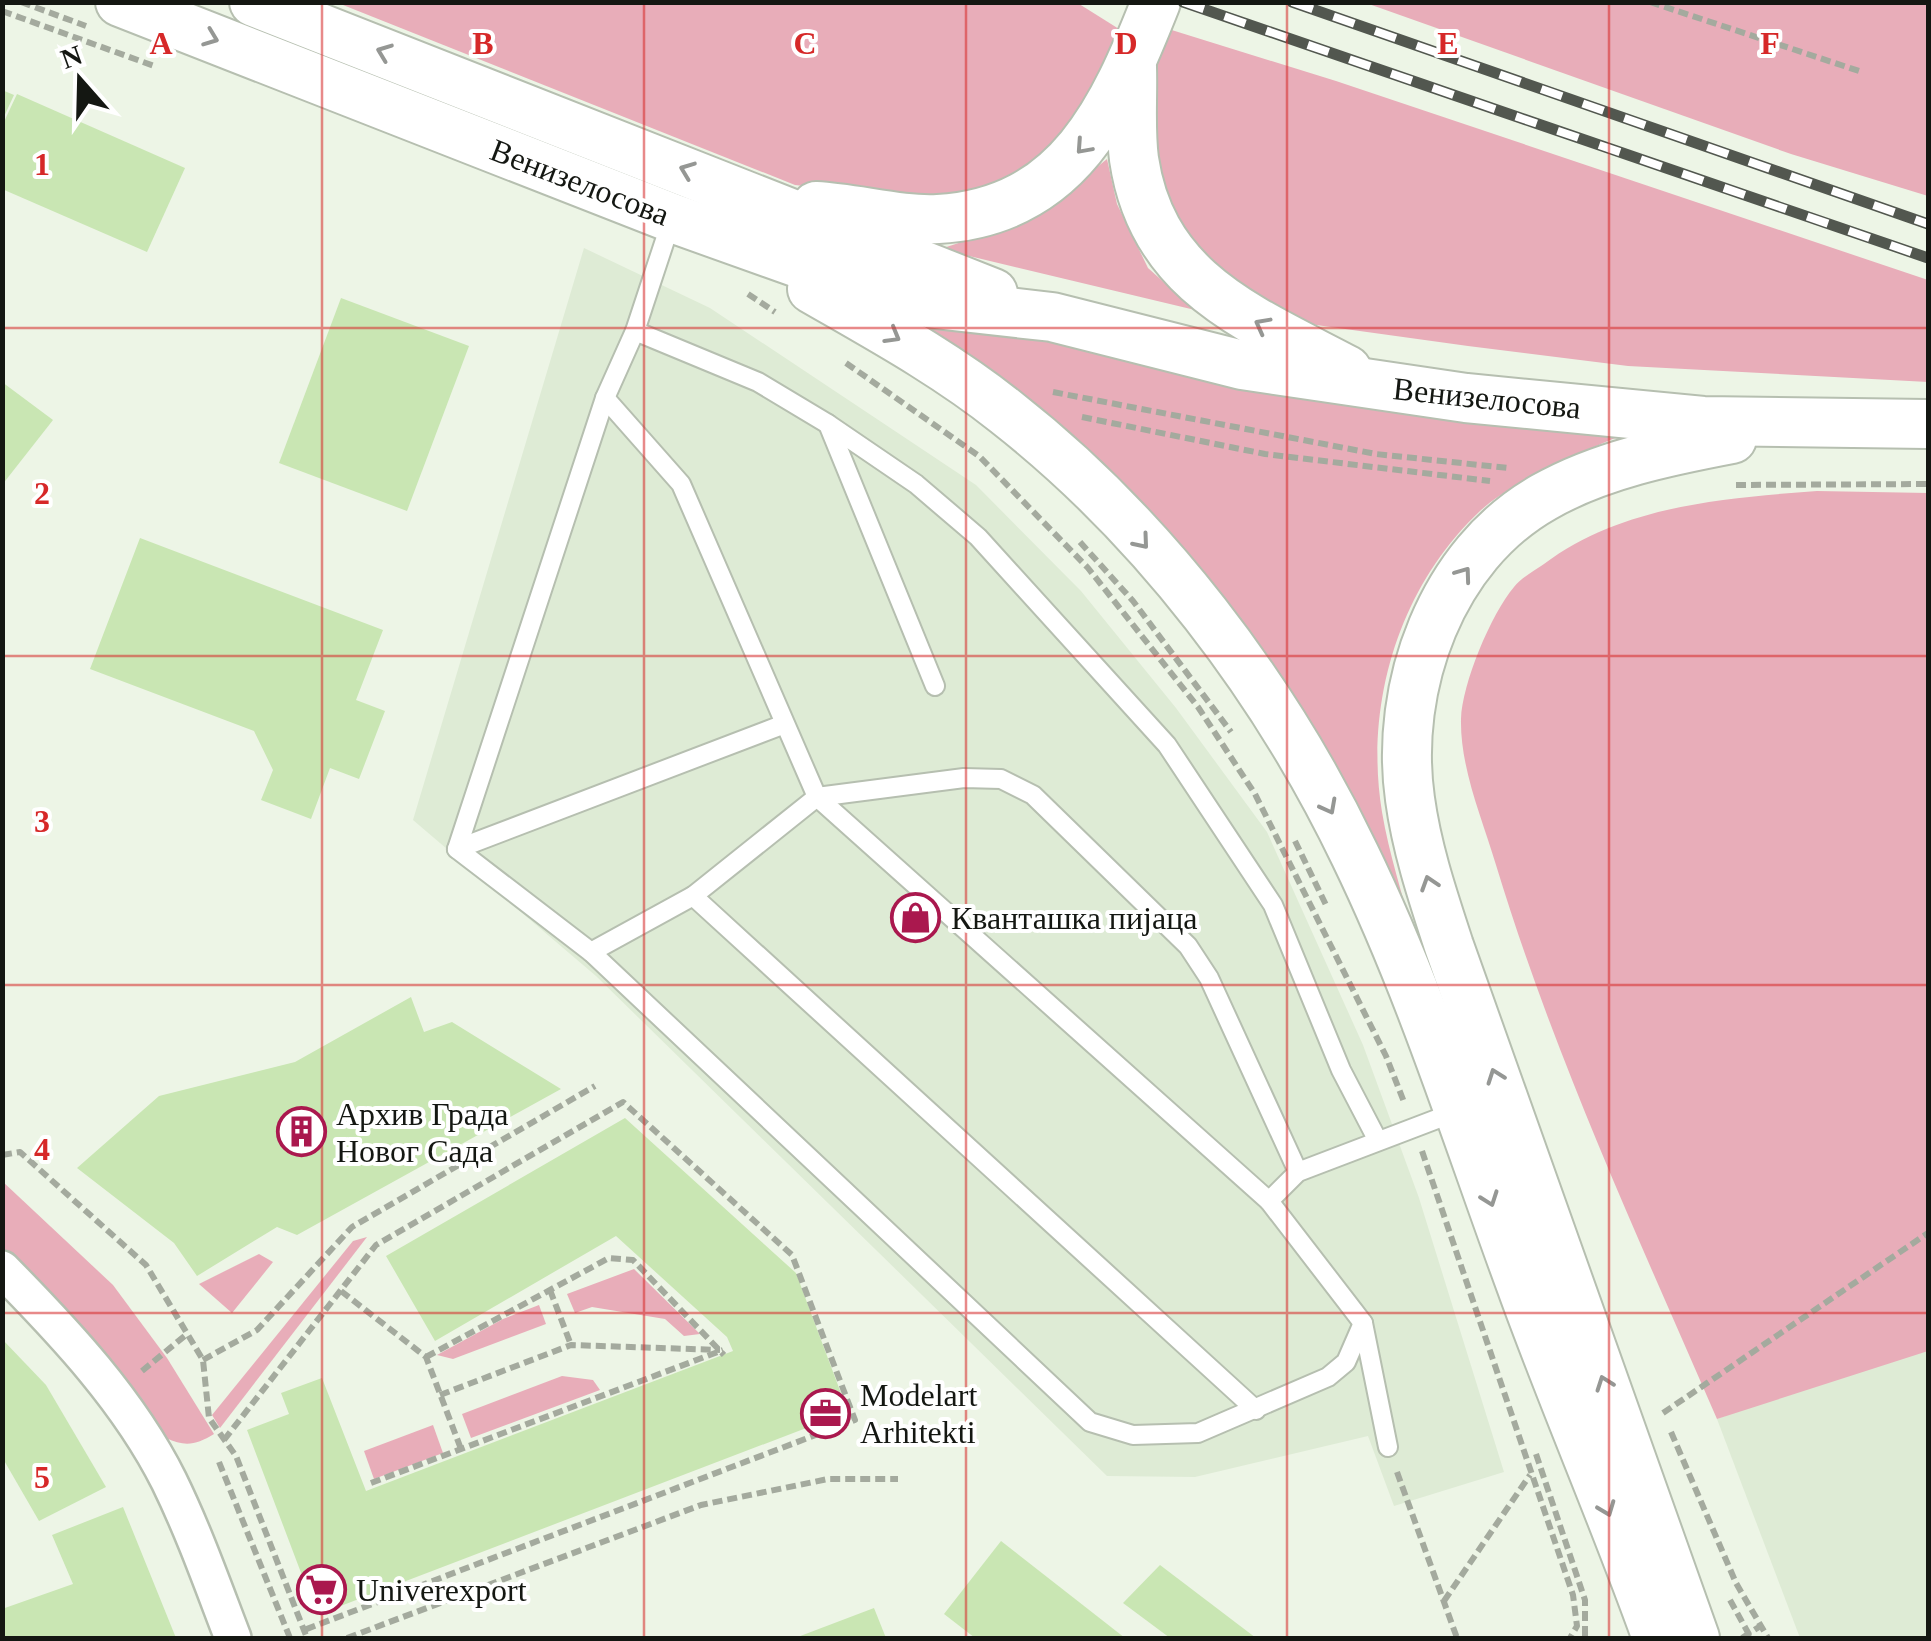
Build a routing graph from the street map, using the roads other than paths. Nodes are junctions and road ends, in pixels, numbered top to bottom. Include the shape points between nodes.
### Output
1 (120, 2) edge
2 (254, 2) edge
3 (1156, 2) edge
4 (1132, 63) junction
5 (778, 205) junction
6 (672, 218) junction
7 (718, 235) junction
8 (1052, 317) junction
9 (635, 331) junction
10 (1379, 386) junction
11 (605, 398) junction
12 (1829, 422) junction
13 (828, 424) junction
14 (1928, 424) edge
15 (935, 686) dead end
16 (782, 725) junction
17 (817, 797) junction
18 (458, 850) junction
19 (693, 896) junction
20 (591, 952) junction
21 (1458, 1110) junction
22 (1377, 1139) junction
23 (1298, 1172) junction
24 (1270, 1201) junction
25 (2, 1269) edge
26 (1363, 1323) junction
27 (1256, 1410) junction
28 (1388, 1447) road end
29 (1637, 1474) junction
30 (1629, 1560) junction
31 (1745, 1635) edge
32 (232, 1638) edge
33 (1620, 1638) edge
34 (1657, 1638) edge
35 (1695, 1638) edge

1 -> 6 main road, Венизелосова
5 -> 2 main road, Венизелосова
3 - 4 main road
4 -> 5 main road via 1093,137 1057,175 990,209 937,219
10 -> 4 main road via 1214,295 1158,238 1134,158
5 - 8 main road, Венизелосова
6 - 7 main road, Венизелосова
6 - 9 lane
7 - 8 main road, Венизелосова via 926,303
7 -> 21 main road via 945,367 1005,411 1112,506 1199,608 1276,714 1356,855
8 - 10 main road, Венизелосова via 1242,365
9 - 11 lane
9 - 13 lane via 758,382
10 - 12 main road, Венизелосова via 1703,421
11 - 16 lane via 680,484
11 - 18 lane
12 - 14 main road, Венизелосова
29 -> 12 main road via 1419,853 1406,731 1416,673 1436,613 1483,549 1543,497 1666,453
13 - 15 lane
13 - 22 lane via 916,484 978,537 1167,745 1273,905 1340,1070
16 - 17 lane
16 - 18 lane
17 - 19 lane
17 - 23 lane via 964,778 1001,778 1033,795 1188,946
17 - 24 lane
18 - 20 lane
19 - 20 lane
19 - 27 lane
20 - 27 lane via 1090,1422 1133,1435 1198,1433
21 - 22 lane
21 -> 30 main road
22 - 23 lane
23 - 24 lane
24 - 26 lane
25 - 32 street via 113,1394 169,1481
26 - 27 lane via 1346,1362 1328,1377
26 - 28 lane
29 - 31 main road
29 - 35 main road
30 - 33 main road
30 - 34 main road

